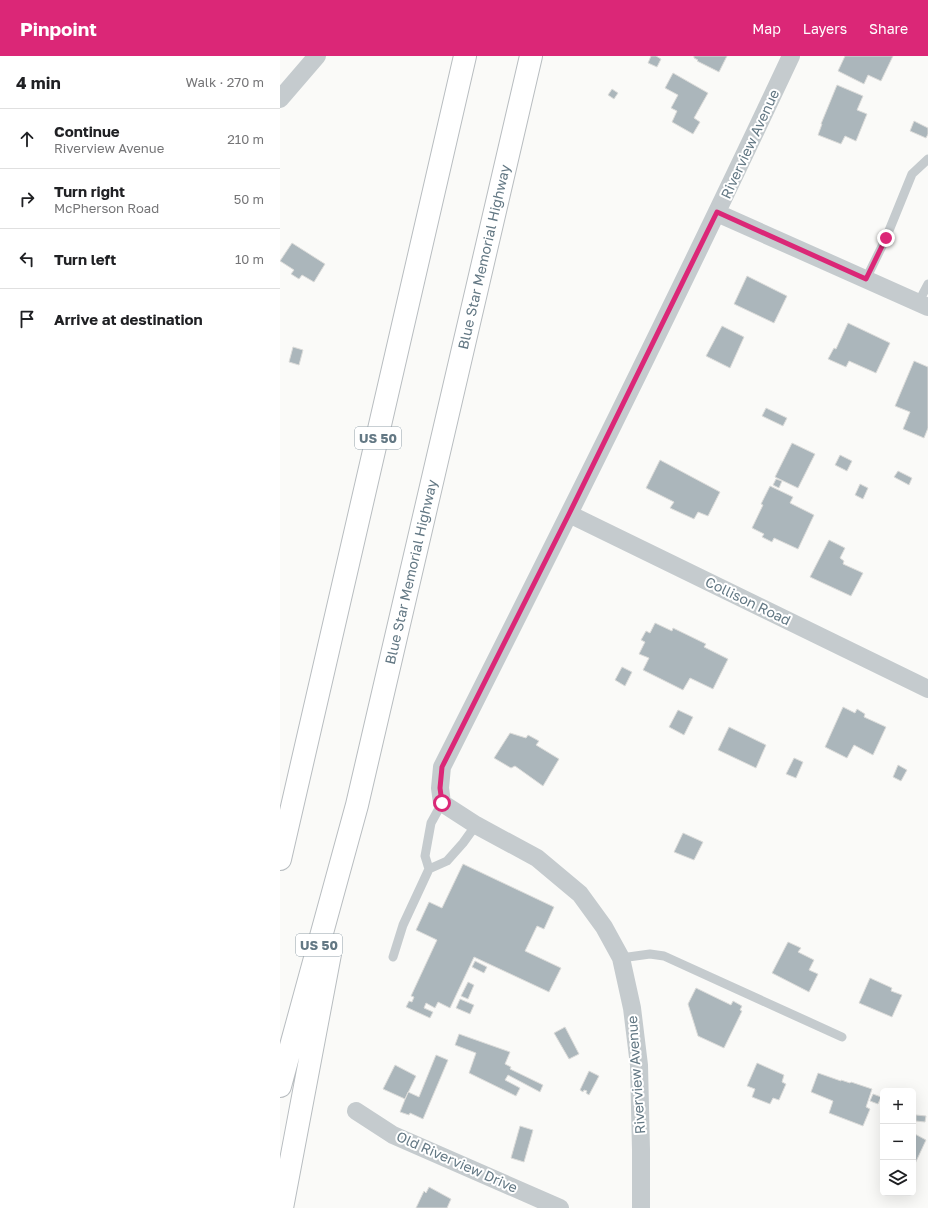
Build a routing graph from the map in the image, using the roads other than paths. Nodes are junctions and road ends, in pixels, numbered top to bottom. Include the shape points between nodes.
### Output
1 (317, 56) edge
2 (465, 56) edge
3 (531, 56) edge
4 (791, 56) edge
5 (280, 98) edge
6 (928, 159) edge
7 (717, 212) junction
8 (866, 279) junction
9 (928, 284) edge
10 (923, 305) edge
11 (569, 514) junction
12 (928, 689) edge
13 (442, 803) junction
14 (357, 805) junction
15 (289, 819) junction
16 (476, 825) junction
17 (280, 851) edge
18 (280, 859) edge
19 (429, 869) junction
20 (393, 958) dead end
21 (621, 958) junction
22 (842, 1037) dead end
23 (280, 1086) edge
24 (356, 1111) dead end
25 (282, 1208) edge
26 (560, 1208) edge
27 (641, 1208) edge

1 - 5 street
2 - 15 highway, US 50
3 - 14 highway, Blue Star Memorial Highway / US 50
4 - 7 street, Riverview Avenue
6 - 8 lane via 912,174
7 - 8 street
7 - 11 street, Riverview Avenue
8 - 10 street
9 - 10 lane
11 - 12 street, Collison Road
11 - 13 street, Riverview Avenue via 442,767
13 - 16 street, Riverview Avenue
13 - 19 lane via 431,823 425,856
14 - 23 highway, Blue Star Memorial Highway / US 50
14 - 25 highway
15 - 17 highway
15 - 18 highway, US 50
16 - 19 lane via 447,861
16 - 21 street, Riverview Avenue via 537,858 580,894 604,927
19 - 20 lane via 403,925
21 - 22 lane via 650,954 664,956
21 - 27 street, Riverview Avenue via 632,1008 639,1065
24 - 26 street, Old Riverview Drive via 393,1135

